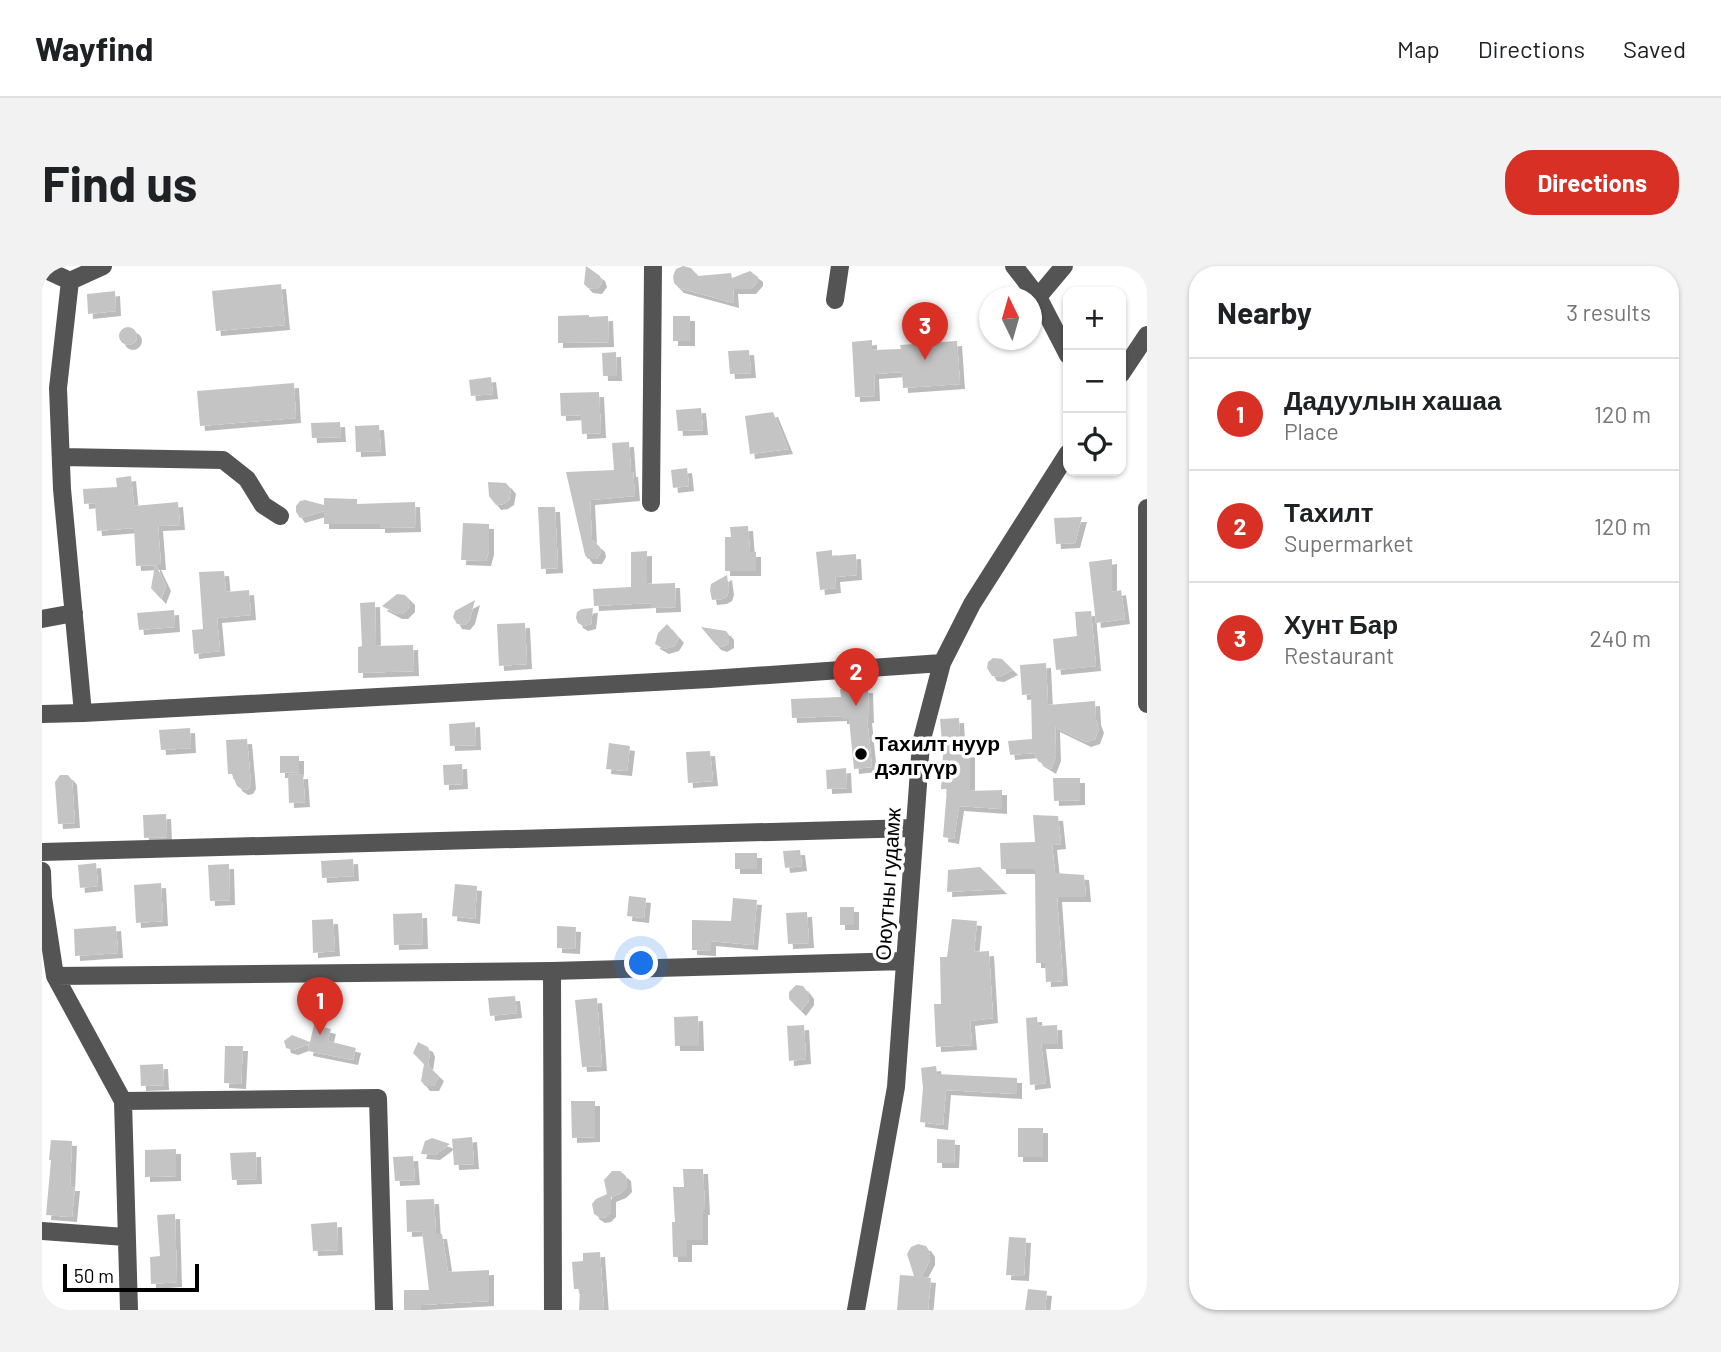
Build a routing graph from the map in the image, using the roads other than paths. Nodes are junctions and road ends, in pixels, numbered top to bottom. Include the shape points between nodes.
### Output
1 (103, 266) edge
2 (653, 266) edge
3 (841, 266) edge
4 (1014, 266) edge
5 (1064, 266) edge
6 (42, 268) edge
7 (70, 281) junction
8 (1030, 287) edge
9 (1042, 292) edge
10 (835, 300) dead end
11 (1042, 305) edge
12 (1147, 335) edge
13 (1065, 350) edge
14 (1126, 366) edge
15 (50, 388) edge
16 (61, 457) junction
17 (1063, 461) edge
18 (651, 503) dead end
19 (1147, 508) edge
20 (280, 516) dead end
21 (74, 613) junction
22 (42, 619) edge
23 (942, 663) junction
24 (1147, 704) edge
25 (83, 713) junction
26 (42, 714) edge
27 (913, 828) junction
28 (42, 852) edge
29 (42, 871) edge
30 (43, 897) edge
31 (905, 961) junction
32 (552, 971) junction
33 (55, 976) junction
34 (123, 1101) junction
35 (42, 1231) edge
36 (125, 1237) junction
37 (129, 1310) edge
38 (384, 1310) edge
39 (553, 1310) edge
40 (856, 1310) edge

1 - 7 street
2 - 18 street
3 - 10 street
4 - 8 street
5 - 9 street
6 - 7 street
7 - 15 street
11 - 13 street
12 - 14 street
15 - 16 street
16 - 20 street via 223,460 247,478 263,505
16 - 21 street
17 - 23 street, Оюутны гудамж via 972,604
19 - 24 street
21 - 22 street
21 - 25 street
23 - 25 street
23 - 27 street, Оюутны гудамж via 921,743
25 - 26 street
27 - 28 street
27 - 31 street, Оюутны гудамж
29 - 30 street
30 - 33 street
31 - 32 street
31 - 40 street, Оюутны гудамж via 896,1087
32 - 33 street
32 - 39 street
33 - 34 street
34 - 36 street
34 - 38 street via 378,1098
35 - 36 street
36 - 37 street

